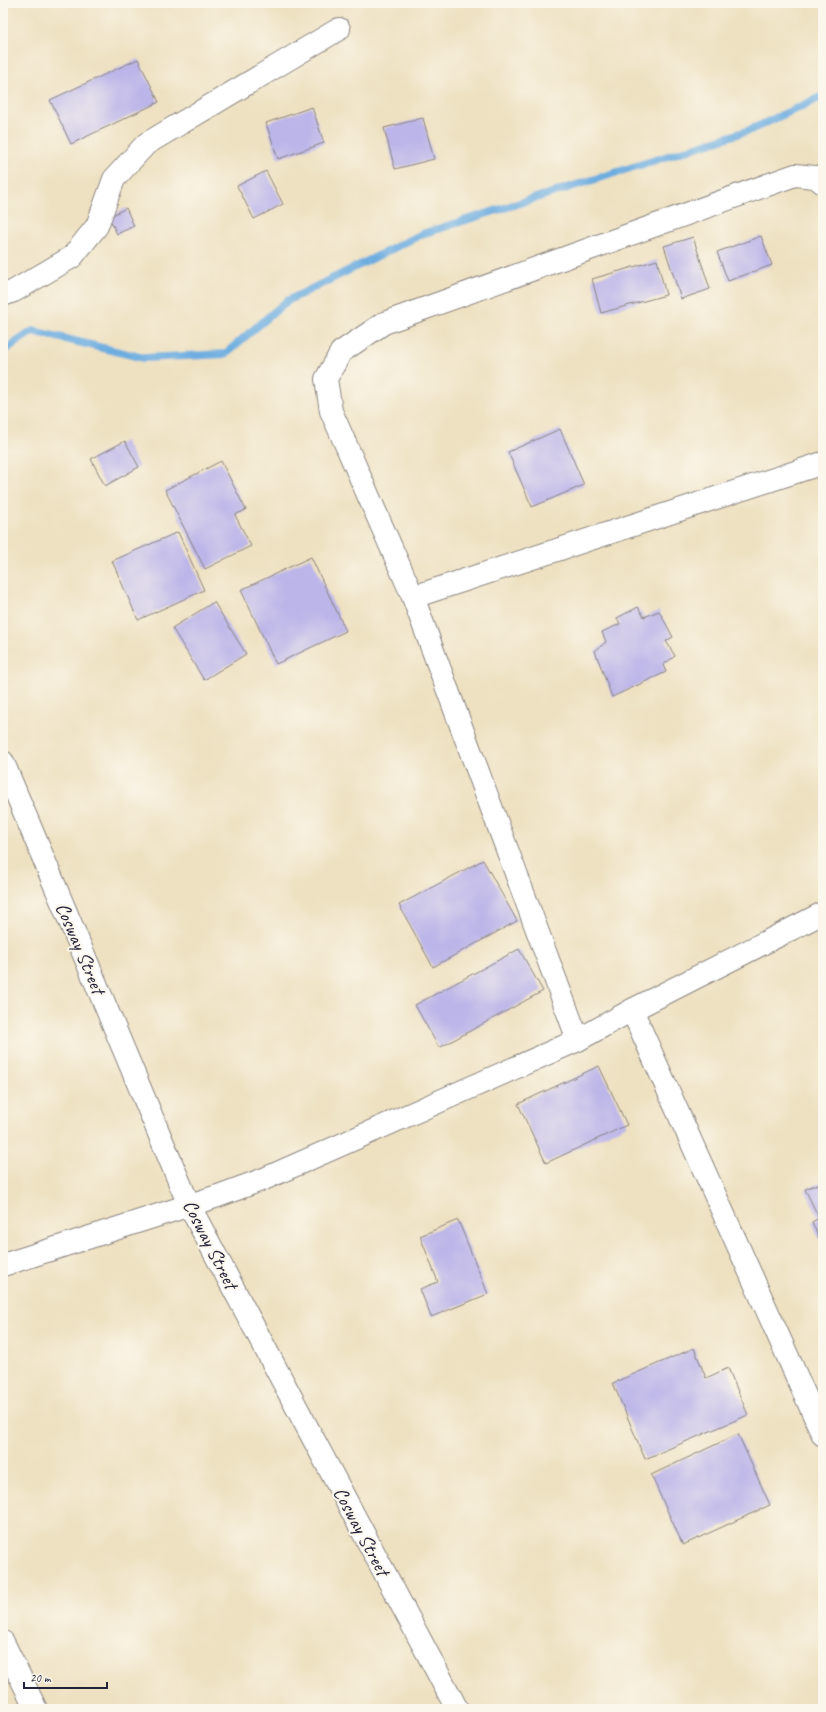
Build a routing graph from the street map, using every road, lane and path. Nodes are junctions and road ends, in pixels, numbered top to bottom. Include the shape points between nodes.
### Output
1 (339, 29) dead end
2 (823, 183) edge
3 (3, 295) edge
4 (823, 463) edge
5 (413, 597) junction
6 (3, 762) edge
7 (823, 913) edge
8 (632, 1010) junction
9 (578, 1040) junction
10 (190, 1205) junction
11 (3, 1265) edge
12 (823, 1435) edge
13 (3, 1642) edge
14 (455, 1708) edge
15 (36, 1709) edge

1 - 3 street via 146,144 114,179 97,226 72,256
2 - 5 street via 815,177 795,175 384,324 341,352 326,379 331,411
4 - 5 street
5 - 9 street
6 - 10 street, Cosway Street
7 - 8 street
8 - 9 street
8 - 12 street
9 - 10 street via 264,1179
10 - 11 street
10 - 14 street, Cosway Street
13 - 15 street

